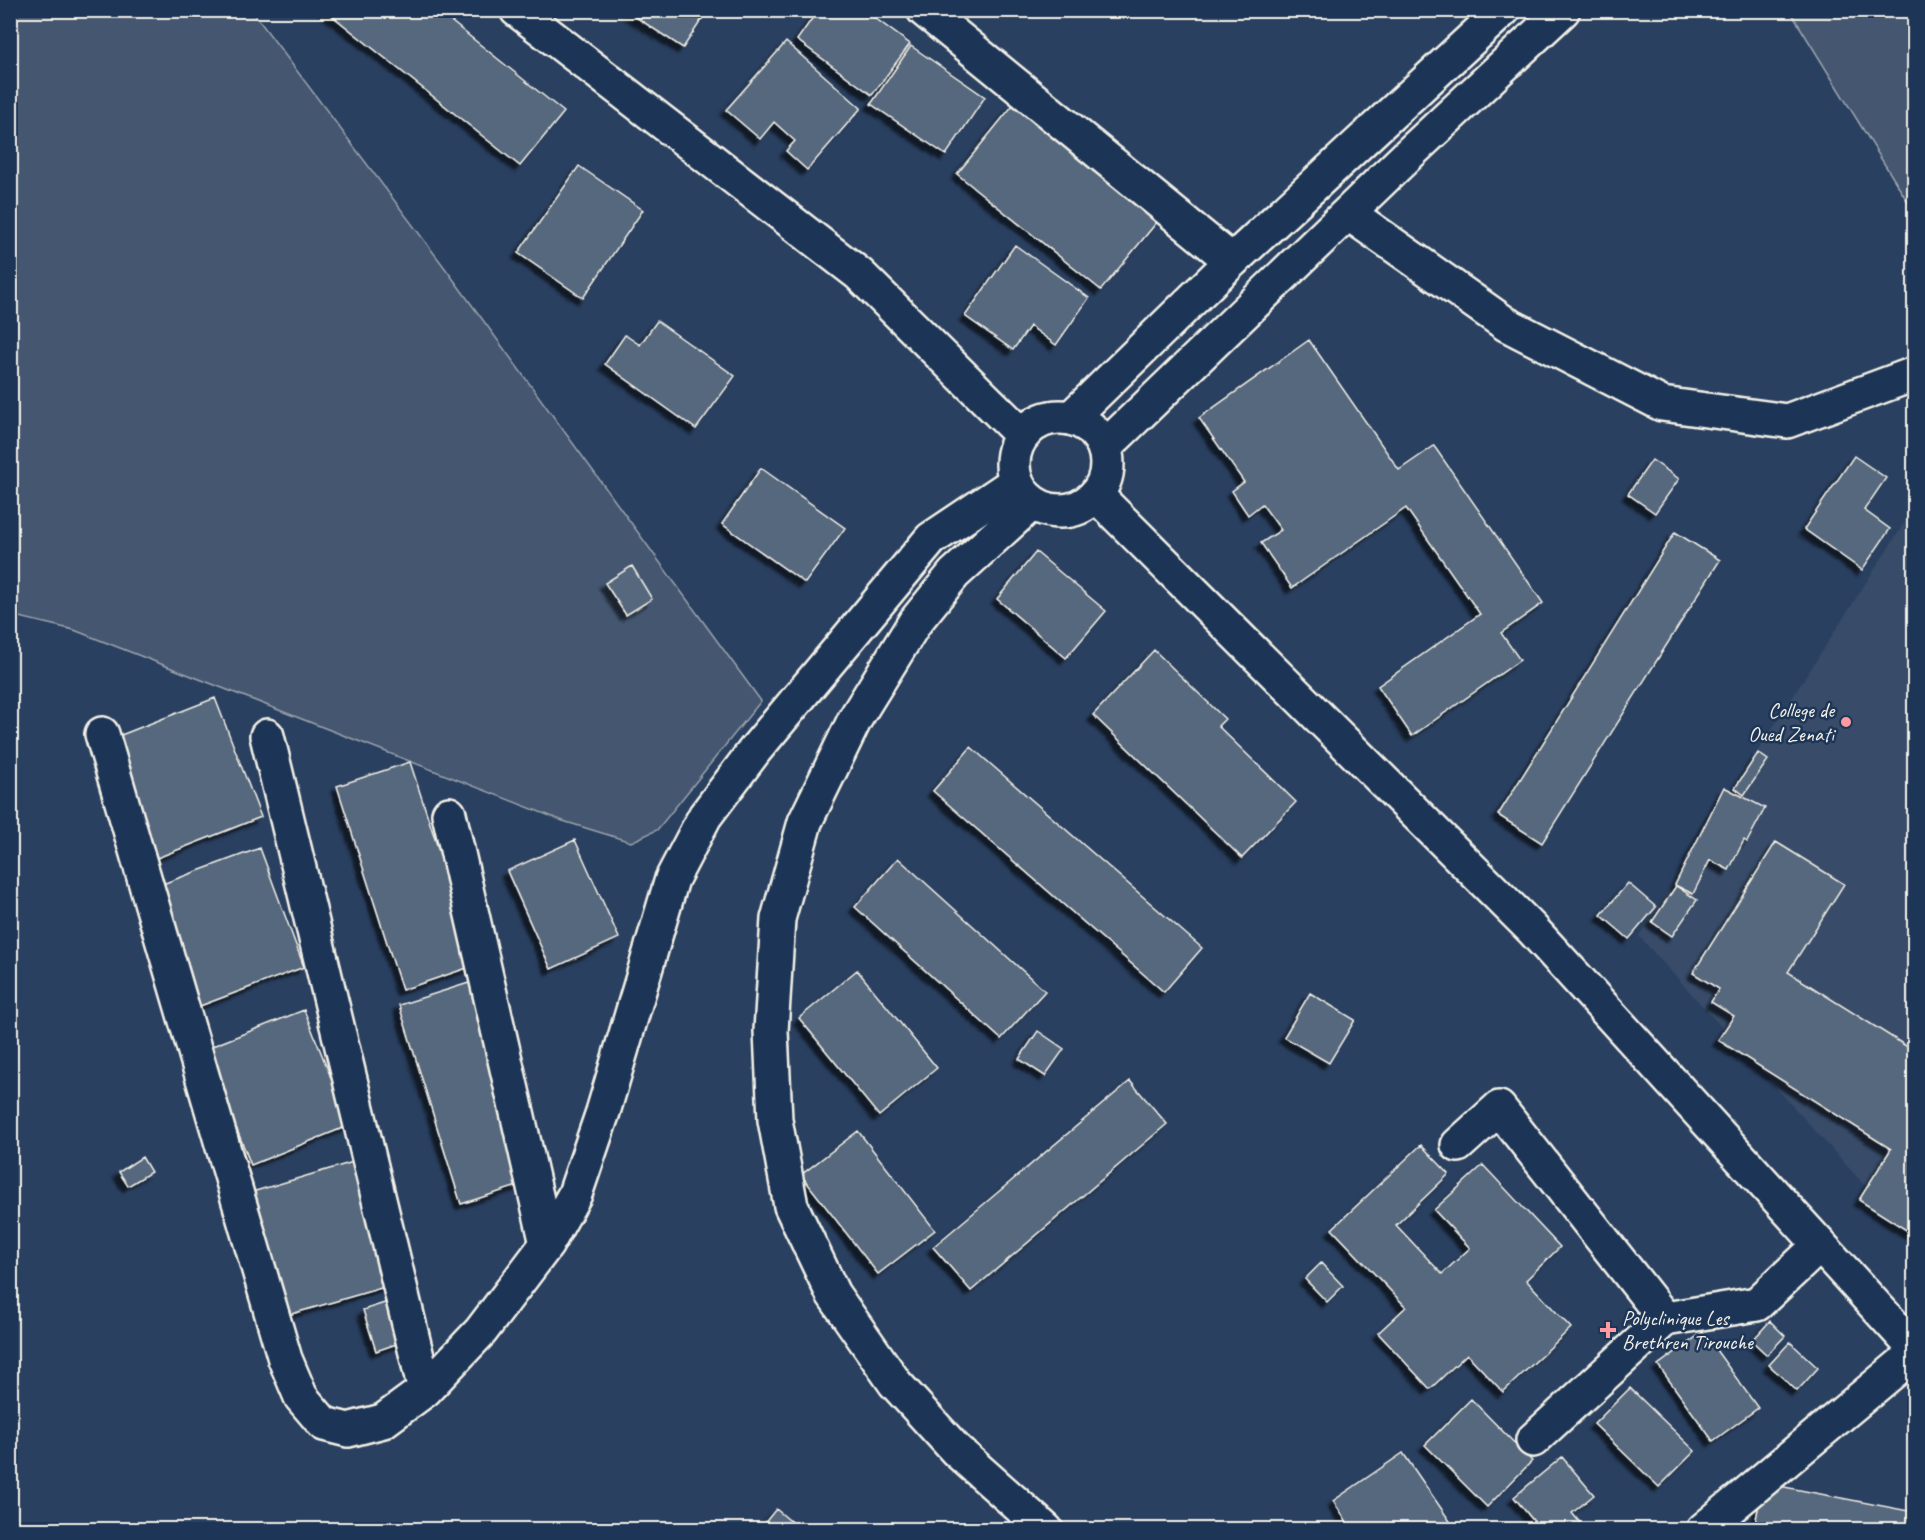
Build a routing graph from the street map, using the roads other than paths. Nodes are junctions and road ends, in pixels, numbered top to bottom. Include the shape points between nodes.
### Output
1 (517, 10) edge
2 (924, 10) edge
3 (1503, 10) edge
4 (1563, 10) edge
5 (1348, 213) junction
6 (1232, 261) junction
7 (1914, 374) edge
8 (1071, 418) junction
9 (1023, 435) junction
10 (1105, 447) junction
11 (1024, 493) junction
12 (1096, 495) junction
13 (102, 734) dead end
14 (267, 736) dead end
15 (448, 814) dead end
16 (1458, 1145) dead end
17 (547, 1244) junction
18 (1821, 1245) junction
19 (1665, 1319) junction
20 (1914, 1348) edge
21 (1914, 1354) edge
22 (425, 1390) junction
23 (1533, 1440) dead end
24 (1709, 1528) edge
25 (1046, 1530) edge

1 - 9 street via 859,274
2 - 6 street
3 - 6 street
4 - 5 street
5 - 7 street via 1506,324 1662,404 1787,421
5 - 10 street
6 - 8 street
8 - 9 street via 1054,417 1038,422
8 - 10 street via 1086,424
9 - 11 street via 1014,450 1012,466
10 - 12 street via 1105,480
11 - 12 street via 1047,510 1064,512 1080,507
11 - 17 street via 931,538 705,816 672,879 575,1194
11 - 25 street via 915,622 855,719 805,822 778,919 771,1032 776,1120 791,1206 832,1294 895,1383 956,1450
12 - 18 street via 1532,929
13 - 22 street via 285,1359 301,1397 324,1424 348,1430 384,1421
14 - 22 street
15 - 17 street
16 - 19 street via 1498,1108
17 - 22 street via 481,1331
18 - 19 street via 1756,1304
18 - 20 street
19 - 23 street
21 - 24 street

